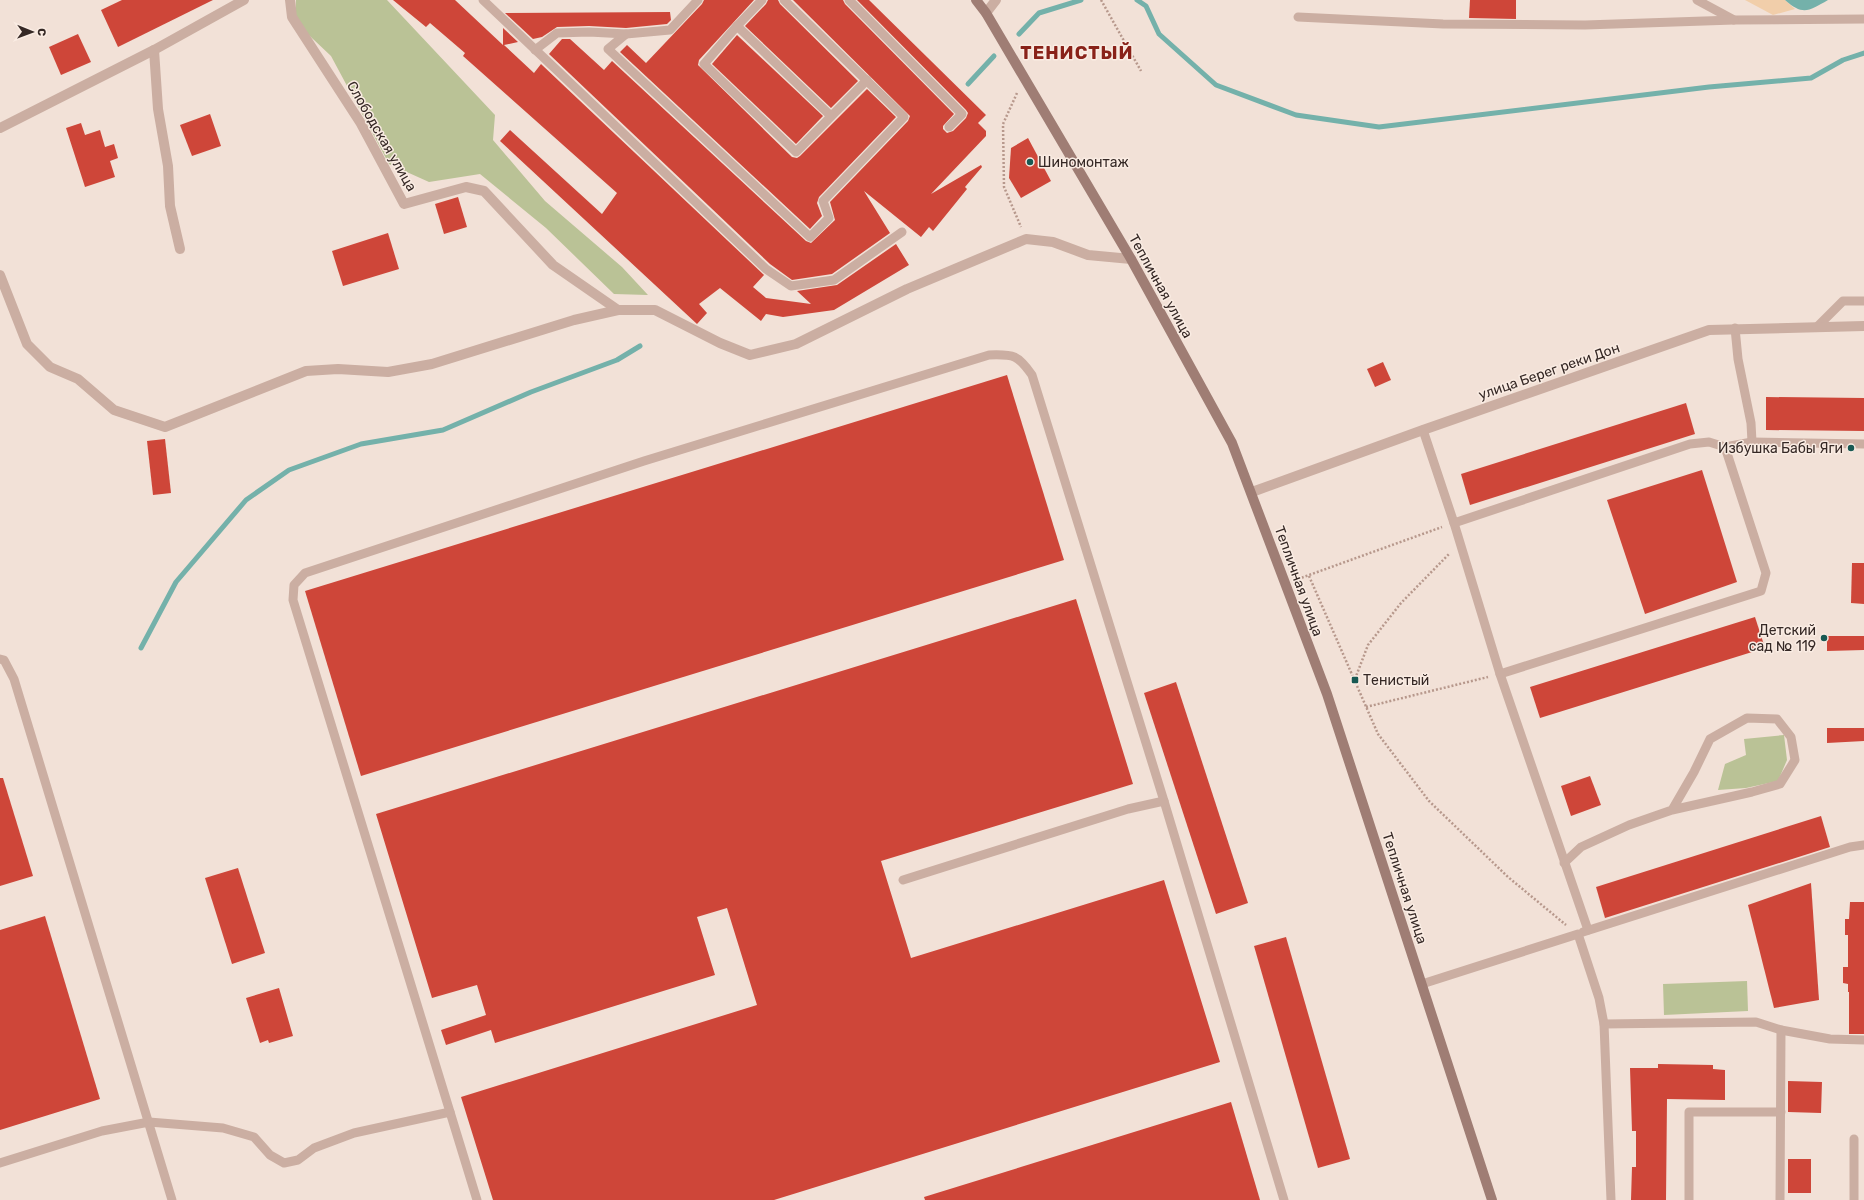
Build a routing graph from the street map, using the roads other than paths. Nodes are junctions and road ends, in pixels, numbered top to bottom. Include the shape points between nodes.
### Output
1 (244, 0) edge
2 (290, 0) edge
3 (483, 0) edge
4 (698, 0) edge
5 (762, 0) edge
6 (784, 0) edge
7 (849, 0) edge
8 (976, 0) edge
9 (996, 0) edge
10 (1697, 0) edge
11 (986, 13) junction
12 (1298, 17) dead end
13 (1864, 19) edge
14 (1734, 20) junction
15 (737, 26) junction
16 (626, 34) junction
17 (154, 50) junction
18 (535, 50) junction
19 (868, 80) junction
20 (831, 116) junction
21 (949, 127) dead end
22 (0, 128) edge
23 (902, 232) dead end
24 (180, 249) dead end
25 (1131, 259) junction
26 (0, 275) edge
27 (1864, 301) edge
28 (618, 310) junction
29 (1818, 326) junction
30 (1864, 326) edge
31 (1735, 328) junction
32 (1423, 430) junction
33 (1752, 442) junction
34 (1864, 444) edge
35 (1725, 447) junction
36 (1252, 492) junction
37 (1454, 523) junction
38 (0, 659) edge
39 (1500, 674) junction
40 (1164, 801) junction
41 (1672, 810) junction
42 (1864, 845) edge
43 (1564, 863) junction
44 (903, 880) dead end
45 (1588, 930) junction
46 (1578, 934) junction
47 (1422, 984) junction
48 (1604, 1024) junction
49 (1781, 1030) junction
50 (1864, 1040) edge
51 (450, 1112) junction
52 (1781, 1112) junction
53 (149, 1122) junction
54 (1854, 1139) dead end
55 (0, 1163) edge
56 (172, 1200) edge
57 (477, 1200) edge
58 (1284, 1200) edge
59 (1492, 1200) edge
60 (1611, 1200) edge
61 (1689, 1200) edge
62 (1780, 1200) edge
63 (1854, 1200) edge

1 - 17 street
2 - 28 street, Слободская улица via 292,18 360,122 404,204 466,187 484,191 554,265
3 - 18 lane
4 - 16 lane via 670,30
5 - 15 lane
6 - 19 lane
7 - 21 lane via 962,114
8 - 11 street, Тепличная улица
9 - 11 street
10 - 14 lane
11 - 25 street, Тепличная улица
12 - 14 lane via 1443,24 1578,25
13 - 14 lane
15 - 20 lane
15 - 20 lane via 704,64 710,70 796,152
16 - 18 lane via 557,33
16 - 19 lane via 608,49 810,237 829,218 823,201 904,117
17 - 22 street
17 - 24 street via 158,109 168,166 170,206
18 - 23 lane via 766,270 791,286 834,280
19 - 20 lane
25 - 28 street via 1088,256 1053,242 1026,239 907,289 796,344 750,355 655,310
25 - 36 street, Тепличная улица via 1232,443
26 - 28 street via 27,344 50,367 78,379 114,410 164,427 306,371 338,369 388,372 432,364 574,320
27 - 29 lane via 1843,302
29 - 30 street, улица Берег реки Дон
29 - 31 street, улица Берег реки Дон
31 - 32 street, улица Берег реки Дон via 1709,330
31 - 33 lane
32 - 36 street, улица Берег реки Дон
32 - 37 lane
33 - 34 lane
33 - 35 lane
35 - 37 lane via 1709,442 1690,444
35 - 39 lane via 1766,573 1761,591
36 - 47 street, Тепличная улица via 1327,694
37 - 39 lane
38 - 53 lane via 4,660 14,679
39 - 43 lane
40 - 44 lane via 1128,809
40 - 51 lane via 1032,375 1023,362 1009,354 989,355 644,461 305,573 294,585 293,600
40 - 58 lane
41 - 41 lane via 1780,784 1795,760 1791,737 1778,719 1747,718 1710,739
41 - 43 lane via 1629,825 1581,847
42 - 45 lane via 1850,847
43 - 45 lane
45 - 46 lane
46 - 47 lane
46 - 48 lane via 1599,998
47 - 59 street, Тепличная улица
48 - 49 lane via 1756,1022
48 - 60 lane
49 - 50 lane via 1830,1039
49 - 52 lane
51 - 53 lane via 354,1133 314,1148 298,1160 284,1163 270,1155 254,1137 223,1128
51 - 57 lane
52 - 61 lane via 1689,1112
52 - 62 lane
53 - 55 lane via 102,1131
53 - 56 lane
54 - 63 lane

